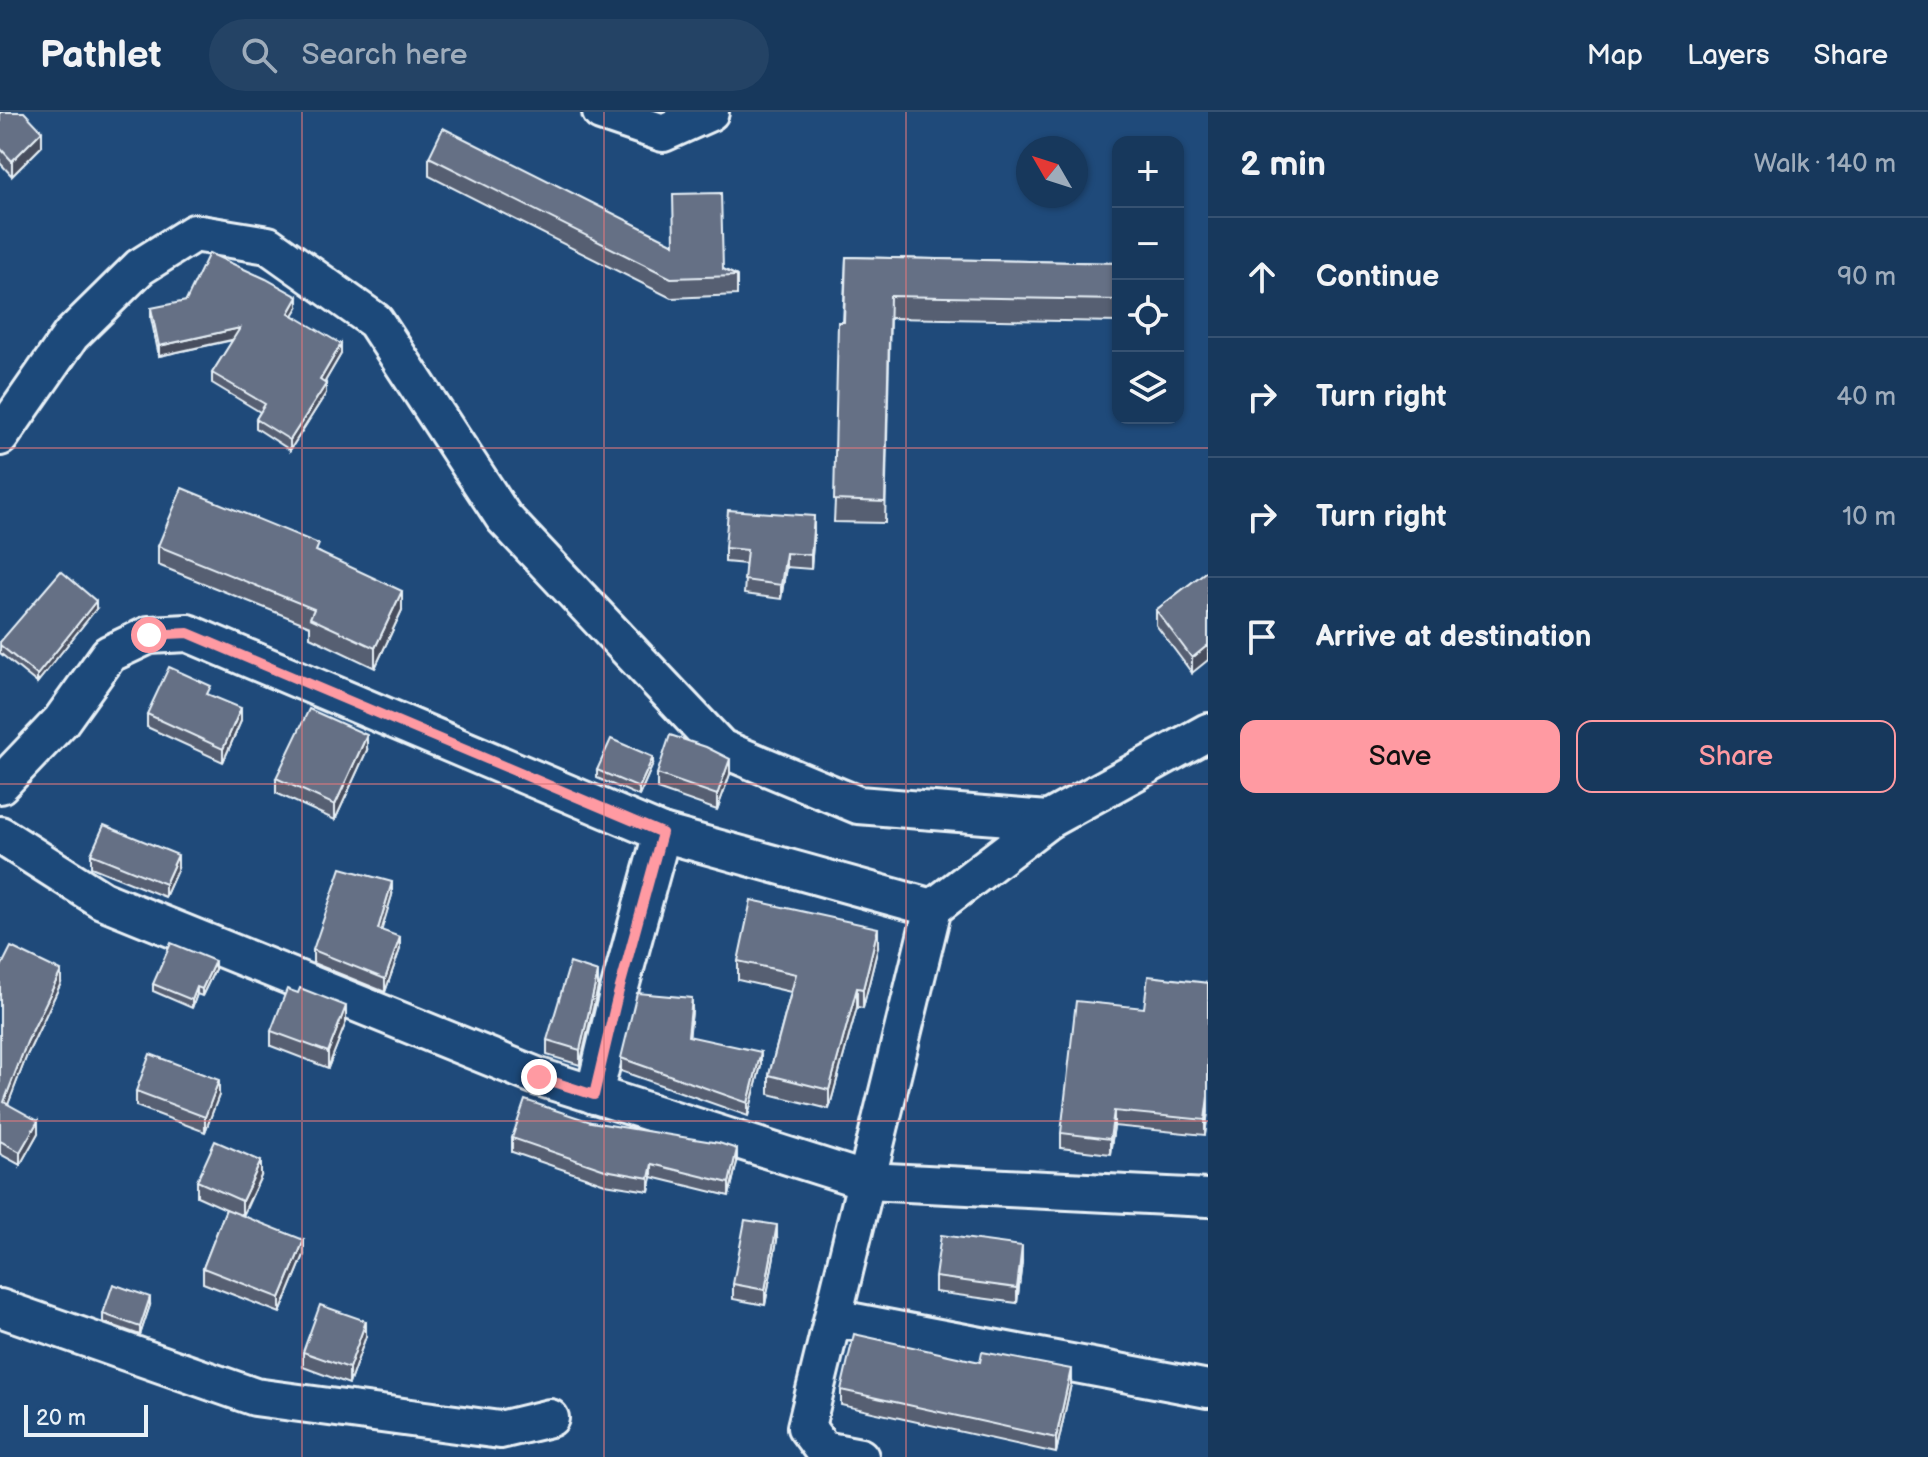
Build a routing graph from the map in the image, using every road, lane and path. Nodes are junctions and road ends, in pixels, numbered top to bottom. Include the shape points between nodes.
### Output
1 (601, 112) edge
2 (710, 112) edge
3 (0, 437) edge
4 (1208, 732) edge
5 (0, 785) edge
6 (1048, 820) junction
7 (662, 833) junction
8 (0, 835) edge
9 (933, 908) junction
10 (594, 1095) junction
11 (867, 1181) junction
12 (1208, 1198) edge
13 (0, 1308) edge
14 (833, 1318) junction
15 (1208, 1389) edge
16 (550, 1418) dead end
17 (860, 1457) edge

1 - 2 street via 663,133
3 - 6 street via 71,335 140,267 194,233 268,245 375,321 504,518 721,748 858,805
4 - 6 street
5 - 7 street via 61,721 109,654 149,635 188,633
6 - 9 street
7 - 9 street
7 - 10 street
8 - 10 street via 102,900
9 - 11 street
10 - 11 street
11 - 12 street
11 - 14 street
13 - 16 street via 255,1397 500,1430
14 - 15 street
14 - 17 street via 806,1427 823,1450

